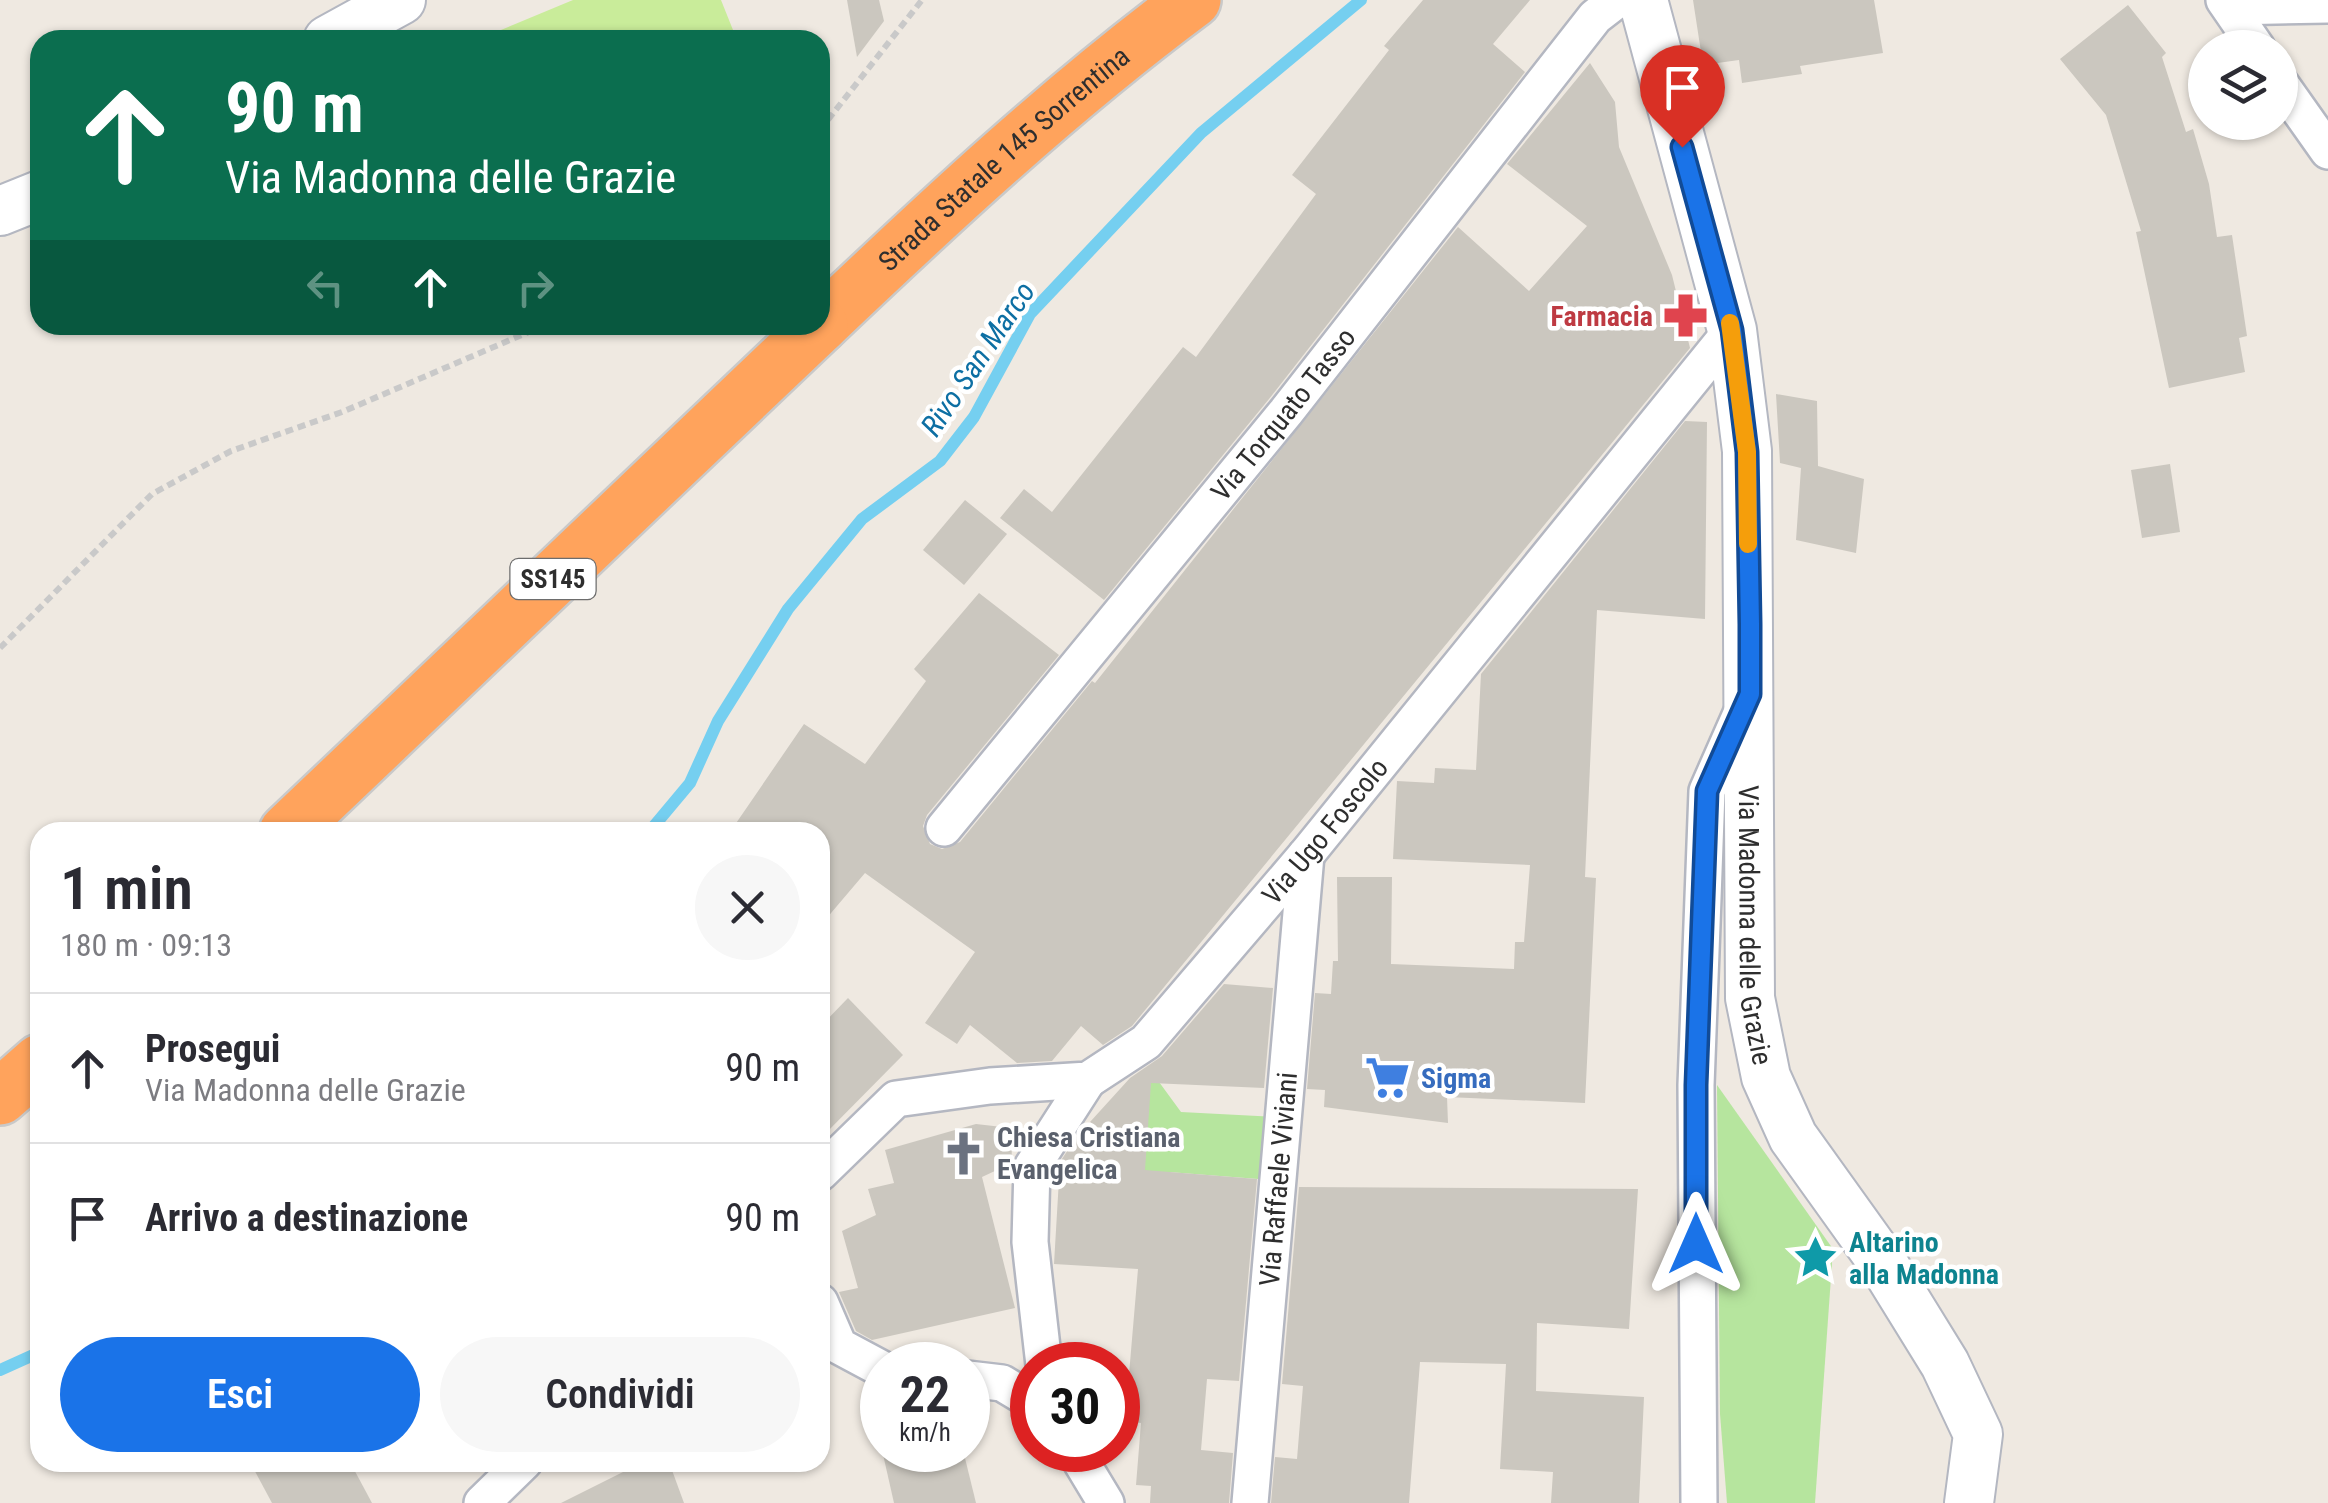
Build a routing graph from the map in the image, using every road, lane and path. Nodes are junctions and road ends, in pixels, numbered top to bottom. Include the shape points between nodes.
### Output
1 (401, 0) edge
2 (922, 0) edge
3 (1193, 0) edge
4 (1617, 0) edge
5 (1642, 0) edge
6 (2228, 4) edge
7 (2328, 6) edge
8 (346, 30) edge
9 (2245, 30) edge
10 (2298, 108) edge
11 (830, 117) edge
12 (2328, 151) edge
13 (30, 199) edge
14 (0, 211) edge
15 (830, 316) edge
16 (1732, 330) junction
17 (522, 335) edge
18 (809, 335) edge
19 (0, 648) edge
20 (1750, 694) junction
21 (297, 822) edge
22 (944, 828) dead end
23 (1306, 855) junction
24 (30, 1071) edge
25 (1088, 1080) junction
26 (0, 1097) edge
27 (830, 1163) edge
28 (830, 1325) edge
29 (1041, 1342) edge
30 (860, 1357) edge
31 (514, 1472) edge
32 (1087, 1472) edge
33 (482, 1503) edge
34 (1106, 1503) edge
35 (1250, 1503) edge
36 (1699, 1503) edge
37 (1970, 1503) edge

1 - 8 main road
2 - 11 path
3 - 15 highway, Strada Statale 145 Sorrentina / SS145 via 975,178
4 - 22 street, Via Torquato Tasso via 1595,17 1286,412
5 - 16 main road, Via Madonna delle Grazie
6 - 7 street
6 - 9 street
10 - 12 street
13 - 14 main road
16 - 20 main road, Via Madonna delle Grazie via 1747,452
16 - 23 street, Via Ugo Foscolo
17 - 19 path via 231,451 152,494
18 - 21 highway, Strada Statale 145 Sorrentina / SS145
20 - 36 street via 1707,791 1696,1085
20 - 37 main road, Via Madonna delle Grazie via 1750,998 1766,1076 1793,1137 1879,1256 1978,1434
23 - 25 street, Via Ugo Foscolo via 1146,1042
23 - 35 street, Via Raffaele Viviani
24 - 26 highway
25 - 27 street, Via Ugo Foscolo via 896,1099
25 - 29 street via 1032,1168 1030,1242
28 - 30 street via 839,1346
31 - 33 street
32 - 34 street

